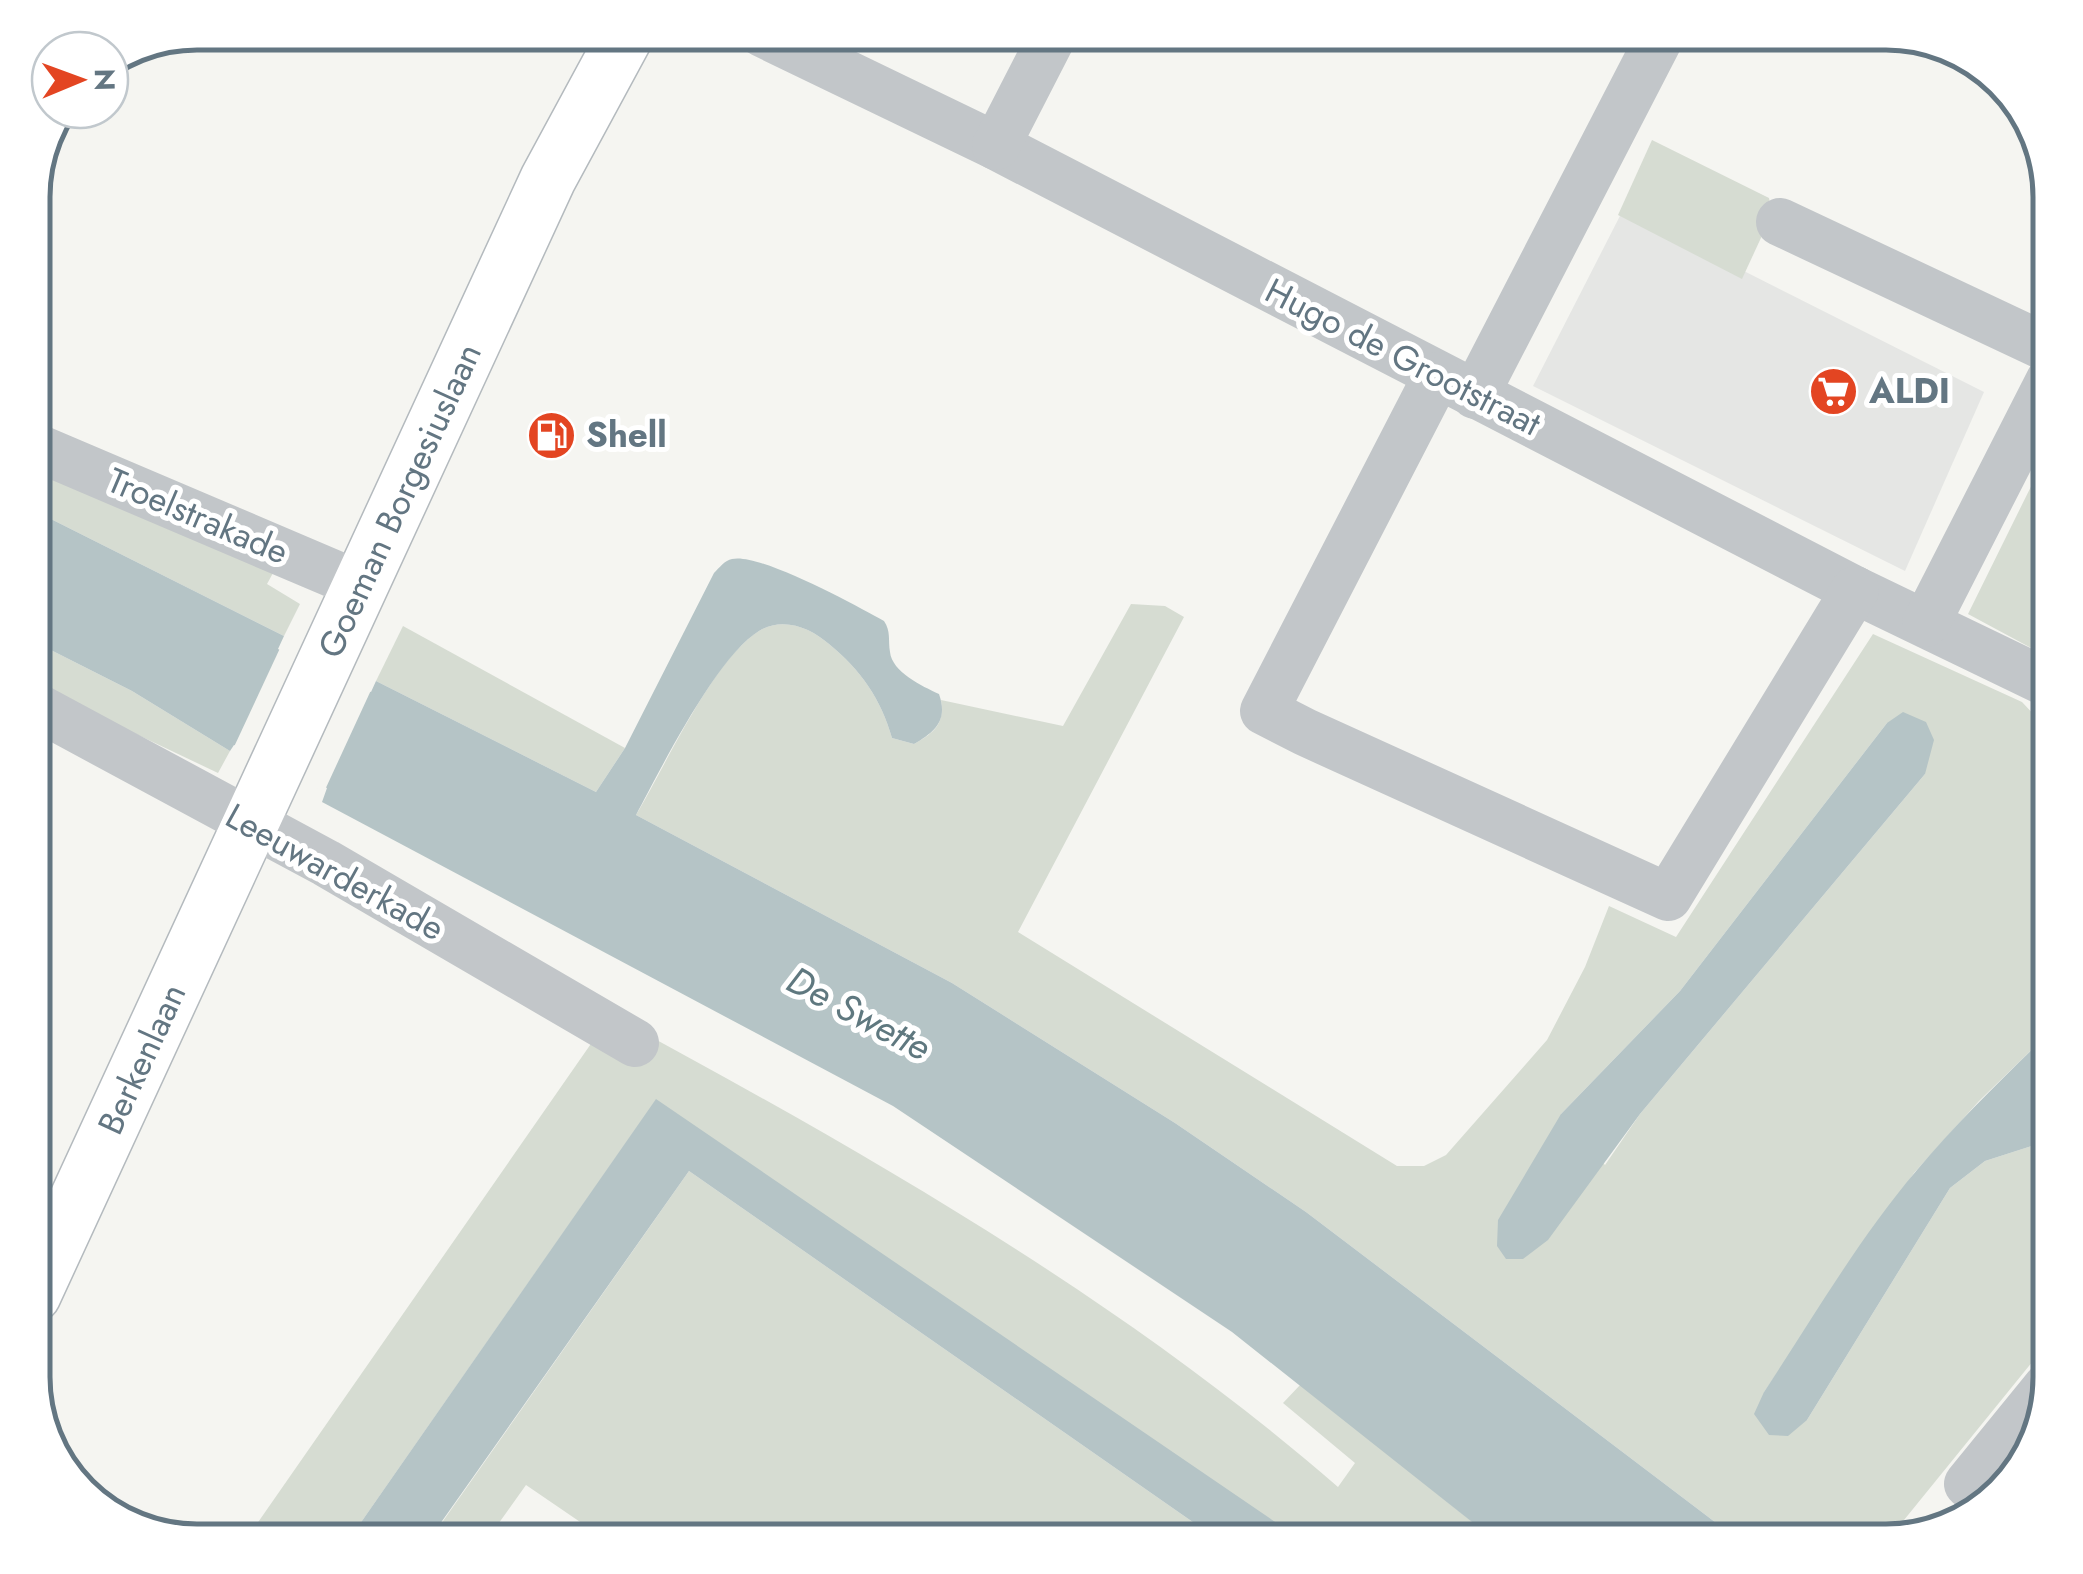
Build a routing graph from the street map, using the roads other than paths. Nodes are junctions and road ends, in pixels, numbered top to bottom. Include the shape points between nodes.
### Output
1 (582, 50) edge
2 (618, 50) edge
3 (799, 50) edge
4 (1045, 50) edge
5 (1652, 50) edge
6 (996, 146) junction
7 (548, 179) junction
8 (1780, 222) dead end
9 (2033, 341) edge
10 (1456, 386) junction
11 (2033, 413) edge
12 (50, 453) edge
13 (362, 586) junction
14 (1855, 590) junction
15 (1926, 623) junction
16 (2033, 682) edge
17 (50, 714) edge
18 (254, 826) junction
19 (635, 1043) dead end
20 (50, 1254) edge
21 (2029, 1410) edge
22 (1977, 1491) edge

1 - 7 main road, Goeman Borgesiuslaan via 568,76
2 - 7 main road, Goeman Borgesiuslaan
3 - 6 street, Hugo de Grootstraat
4 - 6 street
5 - 10 street
6 - 10 street, Hugo de Grootstraat
7 - 13 main road, Goeman Borgesiuslaan
8 - 9 street
10 - 14 street, Hugo de Grootstraat
10 - 14 street via 1264,711 1668,897
11 - 15 street
12 - 13 street, Troelstrakade
13 - 18 main road, Goeman Borgesiuslaan
14 - 15 street, Hugo de Grootstraat
15 - 16 street, Hugo de Grootstraat
17 - 18 street, Leeuwarderkade
18 - 19 street, Leeuwarderkade
18 - 20 main road, Berkenlaan
21 - 22 street via 1968,1484

